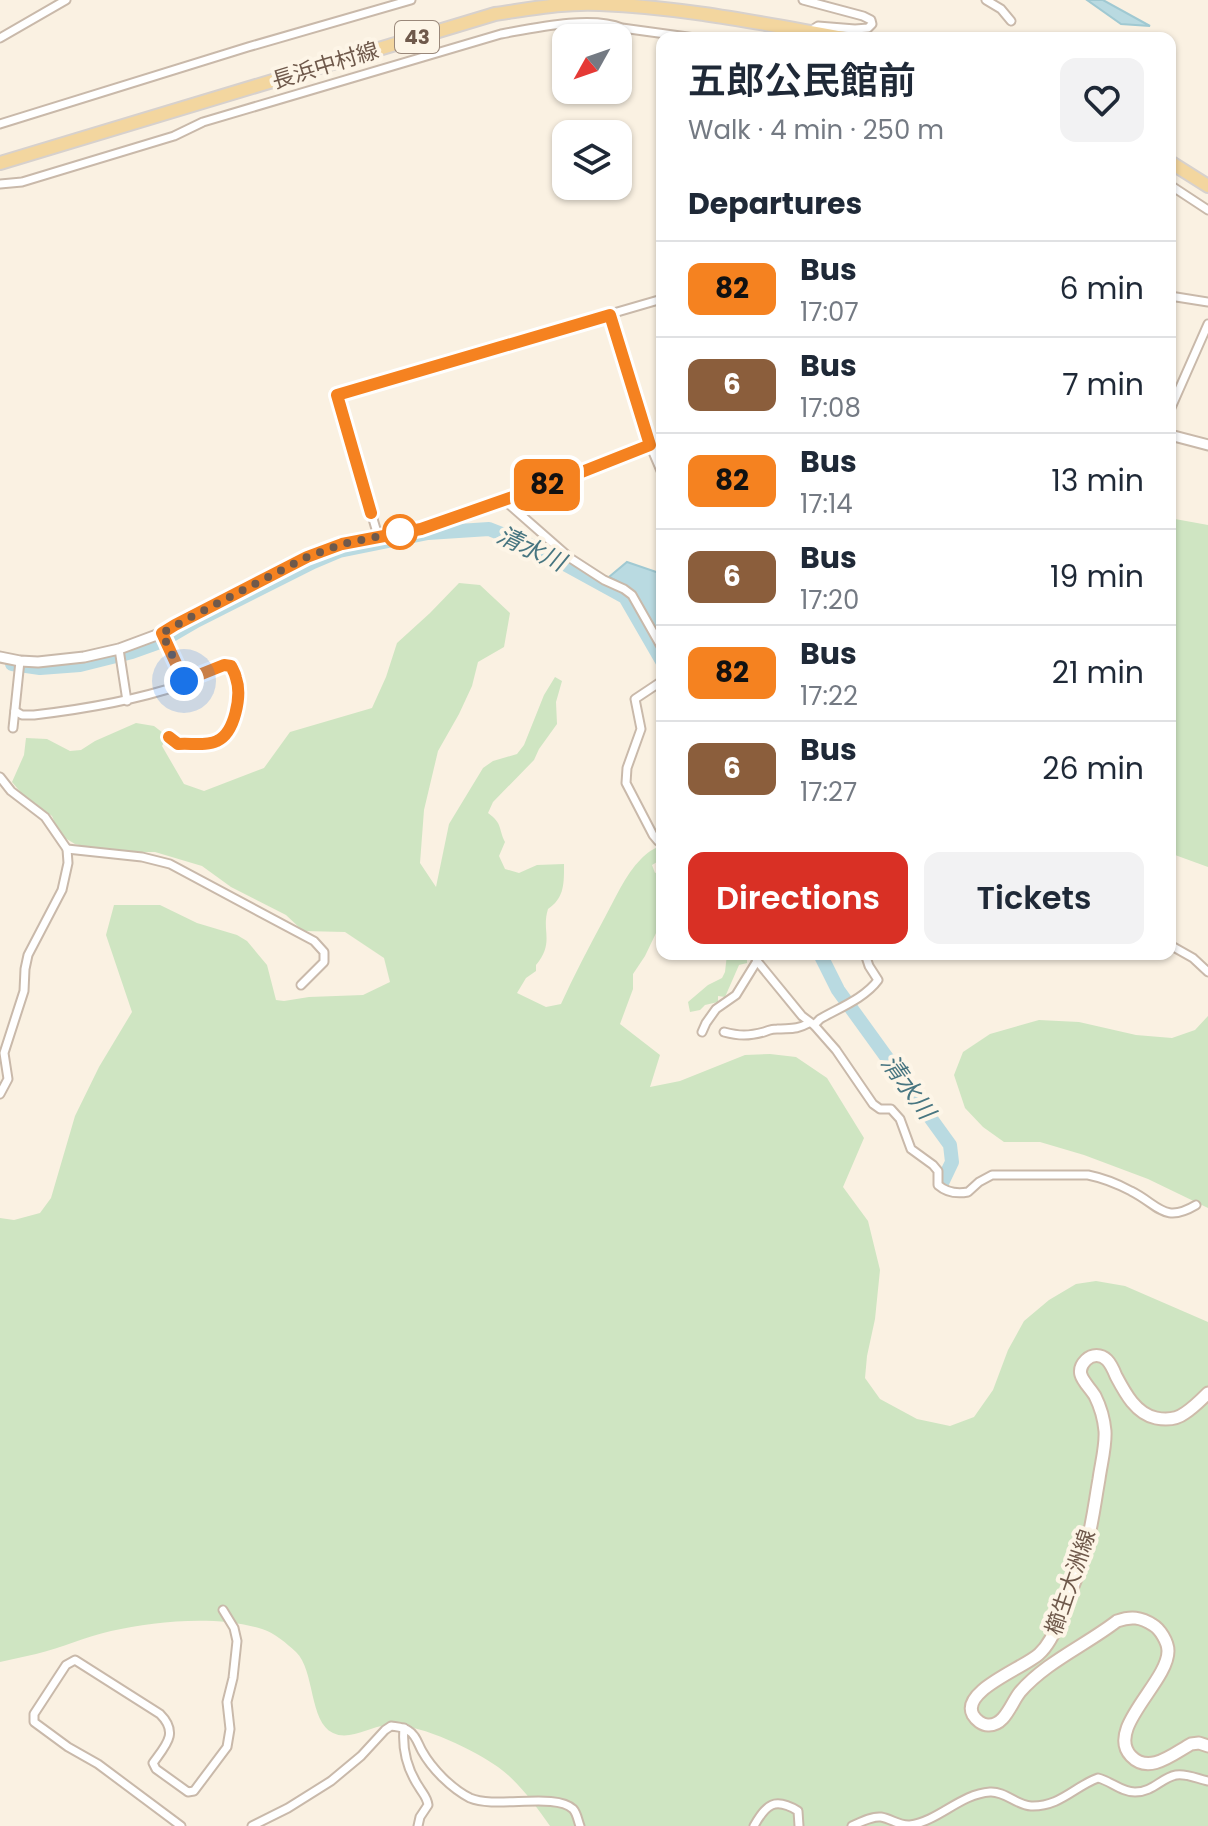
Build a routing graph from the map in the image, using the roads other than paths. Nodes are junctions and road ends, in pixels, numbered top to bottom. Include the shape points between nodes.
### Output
1 (66, 0) edge
2 (411, 0) edge
3 (803, 0) edge
4 (986, 0) edge
5 (1011, 21) dead end
6 (809, 32) joint
7 (656, 33) edge
8 (0, 38) edge
9 (0, 124) edge
10 (0, 163) edge
11 (1176, 166) edge
12 (0, 184) edge
13 (1208, 186) edge
14 (1176, 189) edge
15 (1208, 210) edge
16 (1176, 297) edge
17 (656, 301) edge
18 (1208, 302) edge
19 (610, 315) junction
20 (1208, 324) edge
21 (1176, 396) edge
22 (1176, 437) edge
23 (656, 442) edge
24 (650, 445) junction
25 (1208, 445) edge
26 (656, 459) edge
27 (504, 500) junction
28 (378, 536) junction
29 (162, 633) junction
30 (656, 637) edge
31 (119, 649) junction
32 (0, 657) edge
33 (20, 661) junction
34 (184, 681) junction
35 (656, 685) edge
36 (127, 701) junction
37 (15, 711) junction
38 (13, 728) dead end
39 (169, 737) dead end
40 (0, 777) edge
41 (656, 839) edge
42 (67, 849) junction
43 (1176, 948) edge
44 (755, 960) edge
45 (758, 960) edge
46 (867, 960) edge
47 (1208, 972) edge
48 (301, 985) dead end
49 (812, 1024) junction
50 (702, 1032) dead end
51 (724, 1032) dead end
52 (0, 1094) edge
53 (1196, 1205) dead end
54 (1208, 1393) edge
55 (223, 1610) dead end
56 (404, 1728) junction
57 (1208, 1746) edge
58 (1208, 1781) edge
59 (181, 1826) edge
60 (252, 1826) edge
61 (418, 1826) edge
62 (580, 1826) edge
63 (754, 1826) edge
64 (799, 1826) edge
65 (852, 1826) edge

1 - 8 street
2 - 9 street
3 - 6 street via 863,16 872,24 855,29 818,26
4 - 5 street
6 - 10 main road, 長浜中村線 / 43 via 597,4 495,14
7 - 12 street via 600,23 552,24 501,34 22,182
11 - 13 main road
14 - 15 street
16 - 18 street
17 - 19 street
19 - 24 street
19 - 28 street via 337,395
20 - 21 street
22 - 25 street
23 - 24 street
24 - 26 street
24 - 27 street
27 - 28 street via 421,529
27 - 30 street via 570,558 632,595
28 - 29 street via 307,557
29 - 31 street
29 - 34 street
31 - 33 street
31 - 36 street
32 - 33 street
33 - 37 street
34 - 36 street
34 - 39 street via 231,666 238,692 234,718 217,741 178,744
35 - 41 street via 635,699 641,729 626,783
36 - 37 street via 34,715
37 - 38 street
40 - 42 street via 45,817
42 - 48 street via 170,864 314,941 324,952 324,962
42 - 52 street via 62,890 28,955 24,991 4,1053 8,1079
43 - 47 street
44 - 50 street via 736,995 716,1009
45 - 49 street
46 - 49 street via 876,984
49 - 51 street via 739,1037
49 - 53 street via 873,1104 891,1109 900,1119 911,1149 938,1171 942,1189 968,1192 992,1175 1088,1175 1173,1214
54 - 57 main road, 櫛生大洲線 via 1185,1414 1148,1416 1133,1405 1109,1361 1091,1356 1083,1362 1082,1380 1094,1393 1105,1431 1082,1563 1047,1646 975,1695 971,1704 979,1722 997,1723 1036,1676 1117,1621 1143,1619 1157,1627 1168,1651 1123,1738 1127,1752 1137,1763 1151,1765 1191,1744
55 - 59 street via 237,1641 227,1702 230,1729 227,1747 194,1791 188,1792 153,1763 170,1735 167,1721 75,1660 66,1665 34,1714 34,1722
56 - 60 street via 391,1726 331,1781
56 - 61 street via 407,1765 428,1805
56 - 62 street via 436,1771 472,1799 563,1803 575,1811
58 - 65 street via 1172,1776 1135,1792 1098,1778 1059,1800 1031,1806 991,1792 914,1824 875,1817
63 - 64 street via 776,1803 798,1811

